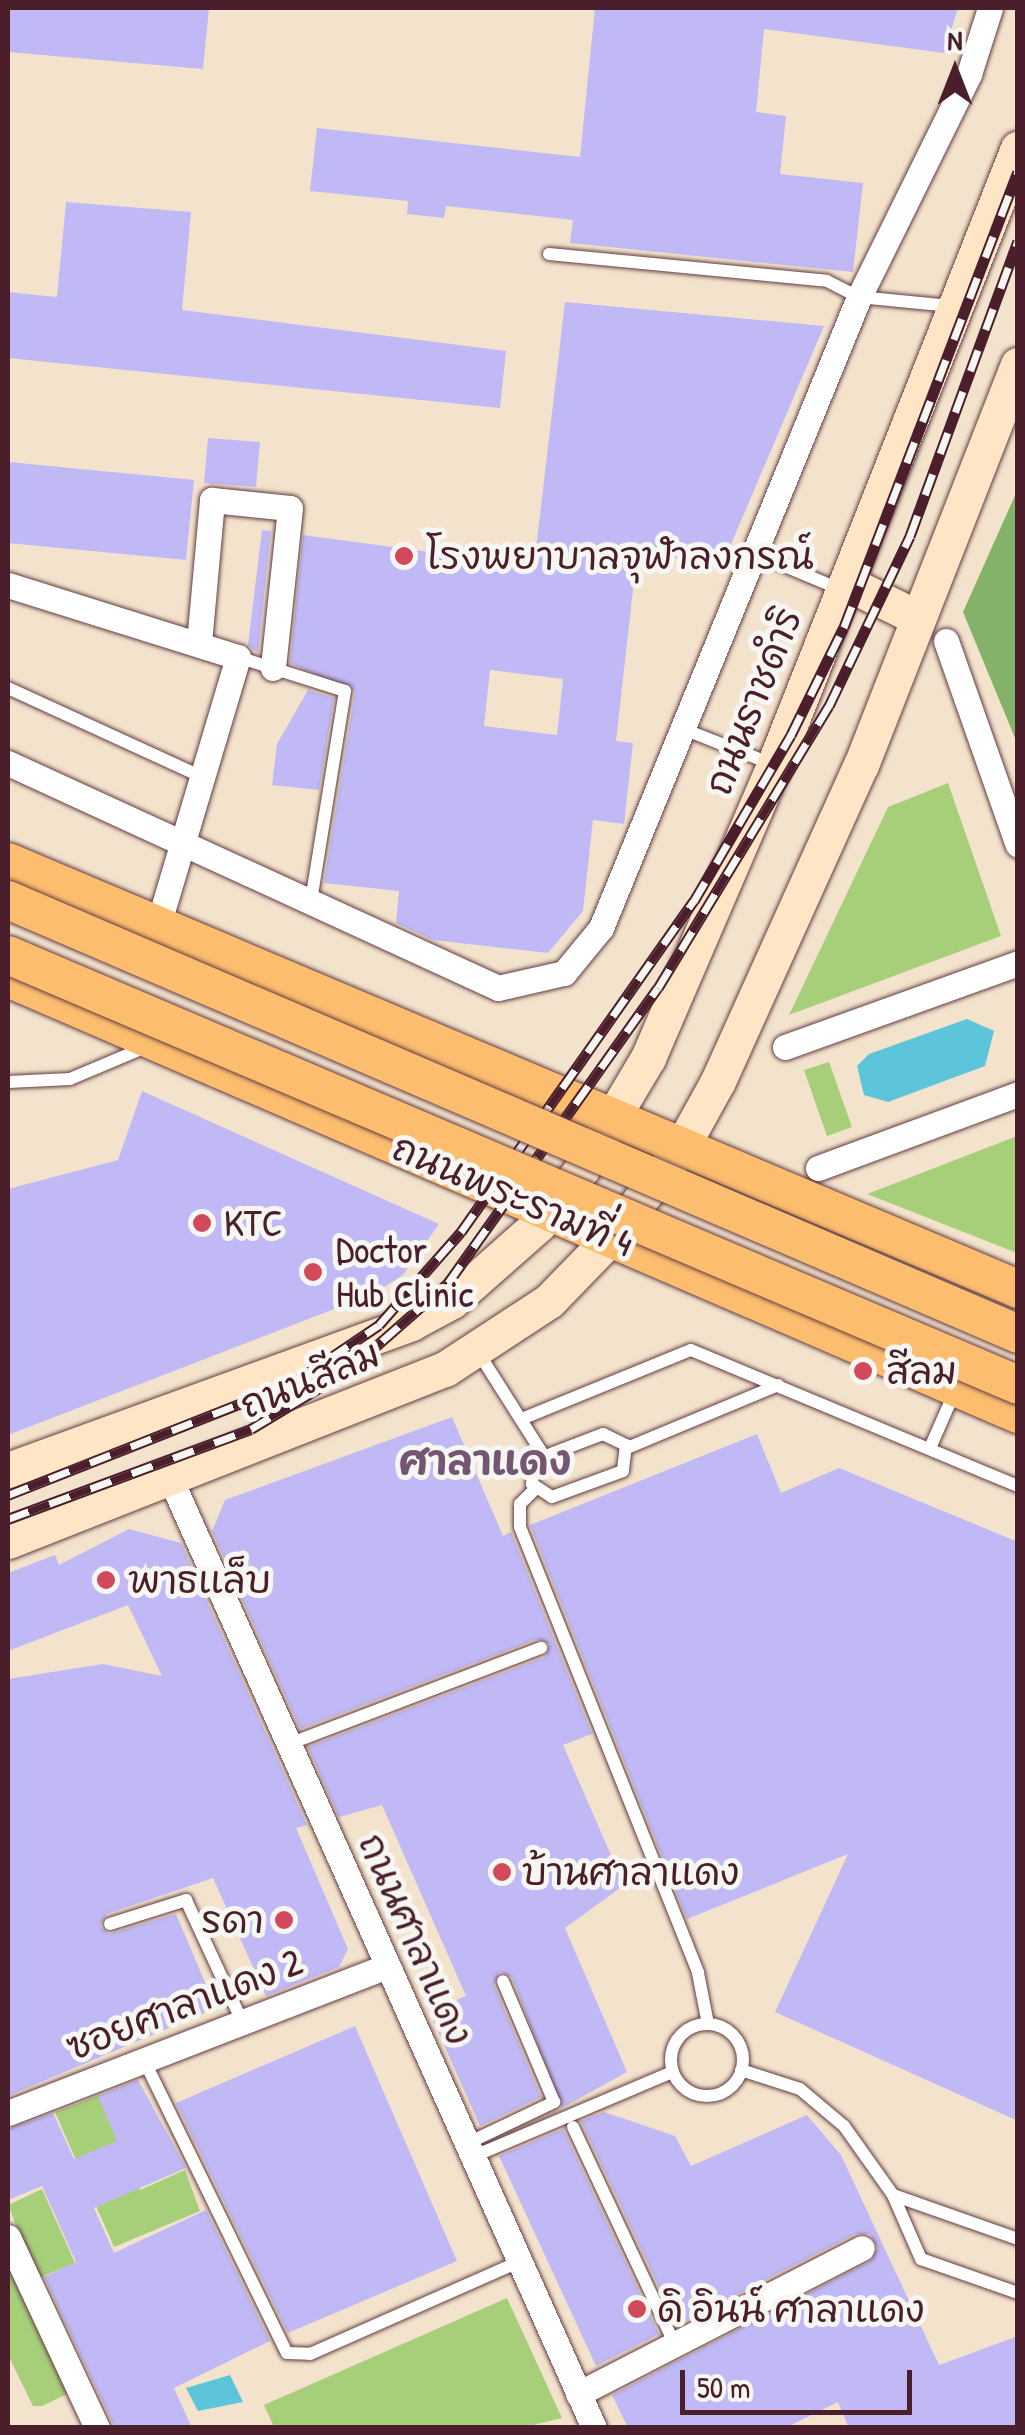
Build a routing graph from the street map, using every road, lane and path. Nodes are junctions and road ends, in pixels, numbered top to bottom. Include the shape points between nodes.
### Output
1 (990, 8) edge
2 (1018, 148) edge
3 (549, 254) dead end
4 (859, 296) junction
5 (958, 307) junction
6 (1018, 365) edge
7 (756, 554) junction
8 (845, 587) junction
9 (10, 591) edge
10 (918, 618) junction
11 (946, 641) dead end
12 (199, 643) junction
13 (238, 656) junction
14 (272, 668) junction
15 (8, 688) edge
16 (686, 730) junction
17 (8, 763) edge
18 (774, 765) junction
19 (196, 774) junction
20 (1013, 816) edge
21 (183, 842) junction
22 (1018, 845) edge
23 (8, 862) edge
24 (8, 900) edge
25 (310, 901) junction
26 (157, 928) junction
27 (8, 955) edge
28 (1018, 963) edge
29 (8, 978) edge
30 (154, 1042) junction
31 (786, 1047) dead end
32 (8, 1082) edge
33 (1018, 1094) edge
34 (616, 1124) junction
35 (681, 1148) junction
36 (818, 1168) dead end
37 (551, 1210) junction
38 (611, 1236) junction
39 (1018, 1289) edge
40 (1018, 1334) edge
41 (477, 1350) junction
42 (1018, 1384) edge
43 (778, 1385) junction
44 (957, 1385) junction
45 (1018, 1414) edge
46 (524, 1418) junction
47 (627, 1448) junction
48 (930, 1448) junction
49 (544, 1456) junction
50 (8, 1470) edge
51 (171, 1480) junction
52 (1018, 1486) edge
53 (536, 1488) junction
54 (8, 1541) edge
55 (541, 1648) dead end
56 (288, 1744) junction
57 (110, 1924) dead end
58 (387, 1966) junction
59 (503, 1981) dead end
60 (242, 2021) junction
61 (708, 2024) junction
62 (143, 2058) junction
63 (741, 2070) junction
64 (672, 2072) junction
65 (8, 2112) edge
66 (573, 2127) dead end
67 (468, 2151) junction
68 (893, 2195) junction
69 (8, 2237) edge
70 (1018, 2239) edge
71 (862, 2248) dead end
72 (519, 2262) junction
73 (1018, 2293) edge
74 (675, 2345) junction
75 (578, 2394) junction
76 (97, 2428) edge
77 (594, 2428) edge

1 - 4 street via 970,74
2 - 5 main road, ถนนราชดำริ
3 - 4 lane via 827,281
4 - 5 lane
4 - 7 street
5 - 8 main road, ถนนราชดำริ
6 - 10 main road
7 - 8 lane
7 - 16 street
8 - 10 main road
8 - 18 main road, ถนนราชดำริ
9 - 12 street
10 - 35 main road via 853,782
11 - 20 street
12 - 13 street
12 - 14 street via 212,500 290,508
13 - 14 lane
13 - 19 street
14 - 25 lane via 345,691
15 - 19 lane
16 - 18 lane
16 - 25 street via 601,928 564,974 498,988
17 - 21 street
18 - 34 main road, ถนนราชดำริ
19 - 21 street
20 - 22 street
21 - 25 street
21 - 26 street
23 - 26 main road
24 - 40 main road, ถนนพระรามที่ 4, bridge
26 - 34 main road
27 - 42 main road, ถนนพระรามที่ 4, bridge
28 - 31 street
29 - 30 main road, ถนนพระรามที่ 4
30 - 32 lane via 118,1066 70,1079
30 - 37 main road, ถนนพระรามที่ 4
33 - 36 street
34 - 35 main road
34 - 37 main road, ถนนราชดำริ
35 - 38 main road
35 - 39 main road
37 - 38 main road, ถนนพระรามที่ 4
37 - 50 main road, ถนนสีลม via 452,1301 411,1323
38 - 41 main road, ถนนสีลม via 549,1301
38 - 44 main road, ถนนพระรามที่ 4
41 - 46 lane
41 - 51 main road, ถนนสีลม
43 - 46 lane via 691,1350
43 - 47 lane
43 - 48 lane
44 - 45 main road, ถนนพระรามที่ 4
44 - 48 lane
46 - 49 lane
47 - 49 lane via 603,1434
47 - 53 lane via 624,1472 552,1496
48 - 52 lane
49 - 53 lane via 530,1466
51 - 54 main road, ถนนสีลม
51 - 56 street, ถนนศาลาแดง
53 - 61 lane via 520,1504 520,1527 698,1973
55 - 56 lane
56 - 58 street, ถนนศาลาแดง
57 - 60 lane via 186,1900
58 - 60 street, ซอยศาลาแดง 2
58 - 67 street, ถนนศาลาแดง
59 - 67 lane via 554,2102
60 - 62 street, ซอยศาลาแดง 2
61 - 63 lane via 736,2039
61 - 64 lane via 678,2039
62 - 65 street, ซอยศาลาแดง 2
62 - 72 lane via 286,2353 310,2354
63 - 64 lane via 729,2089 707,2097
63 - 68 lane via 800,2090 844,2126
64 - 67 lane
66 - 74 lane
67 - 72 street, ถนนศาลาแดง
68 - 70 lane
68 - 73 lane via 921,2259
69 - 76 street
71 - 74 street
72 - 75 street, ถนนศาลาแดง
74 - 75 street
75 - 77 street, ถนนศาลาแดง

